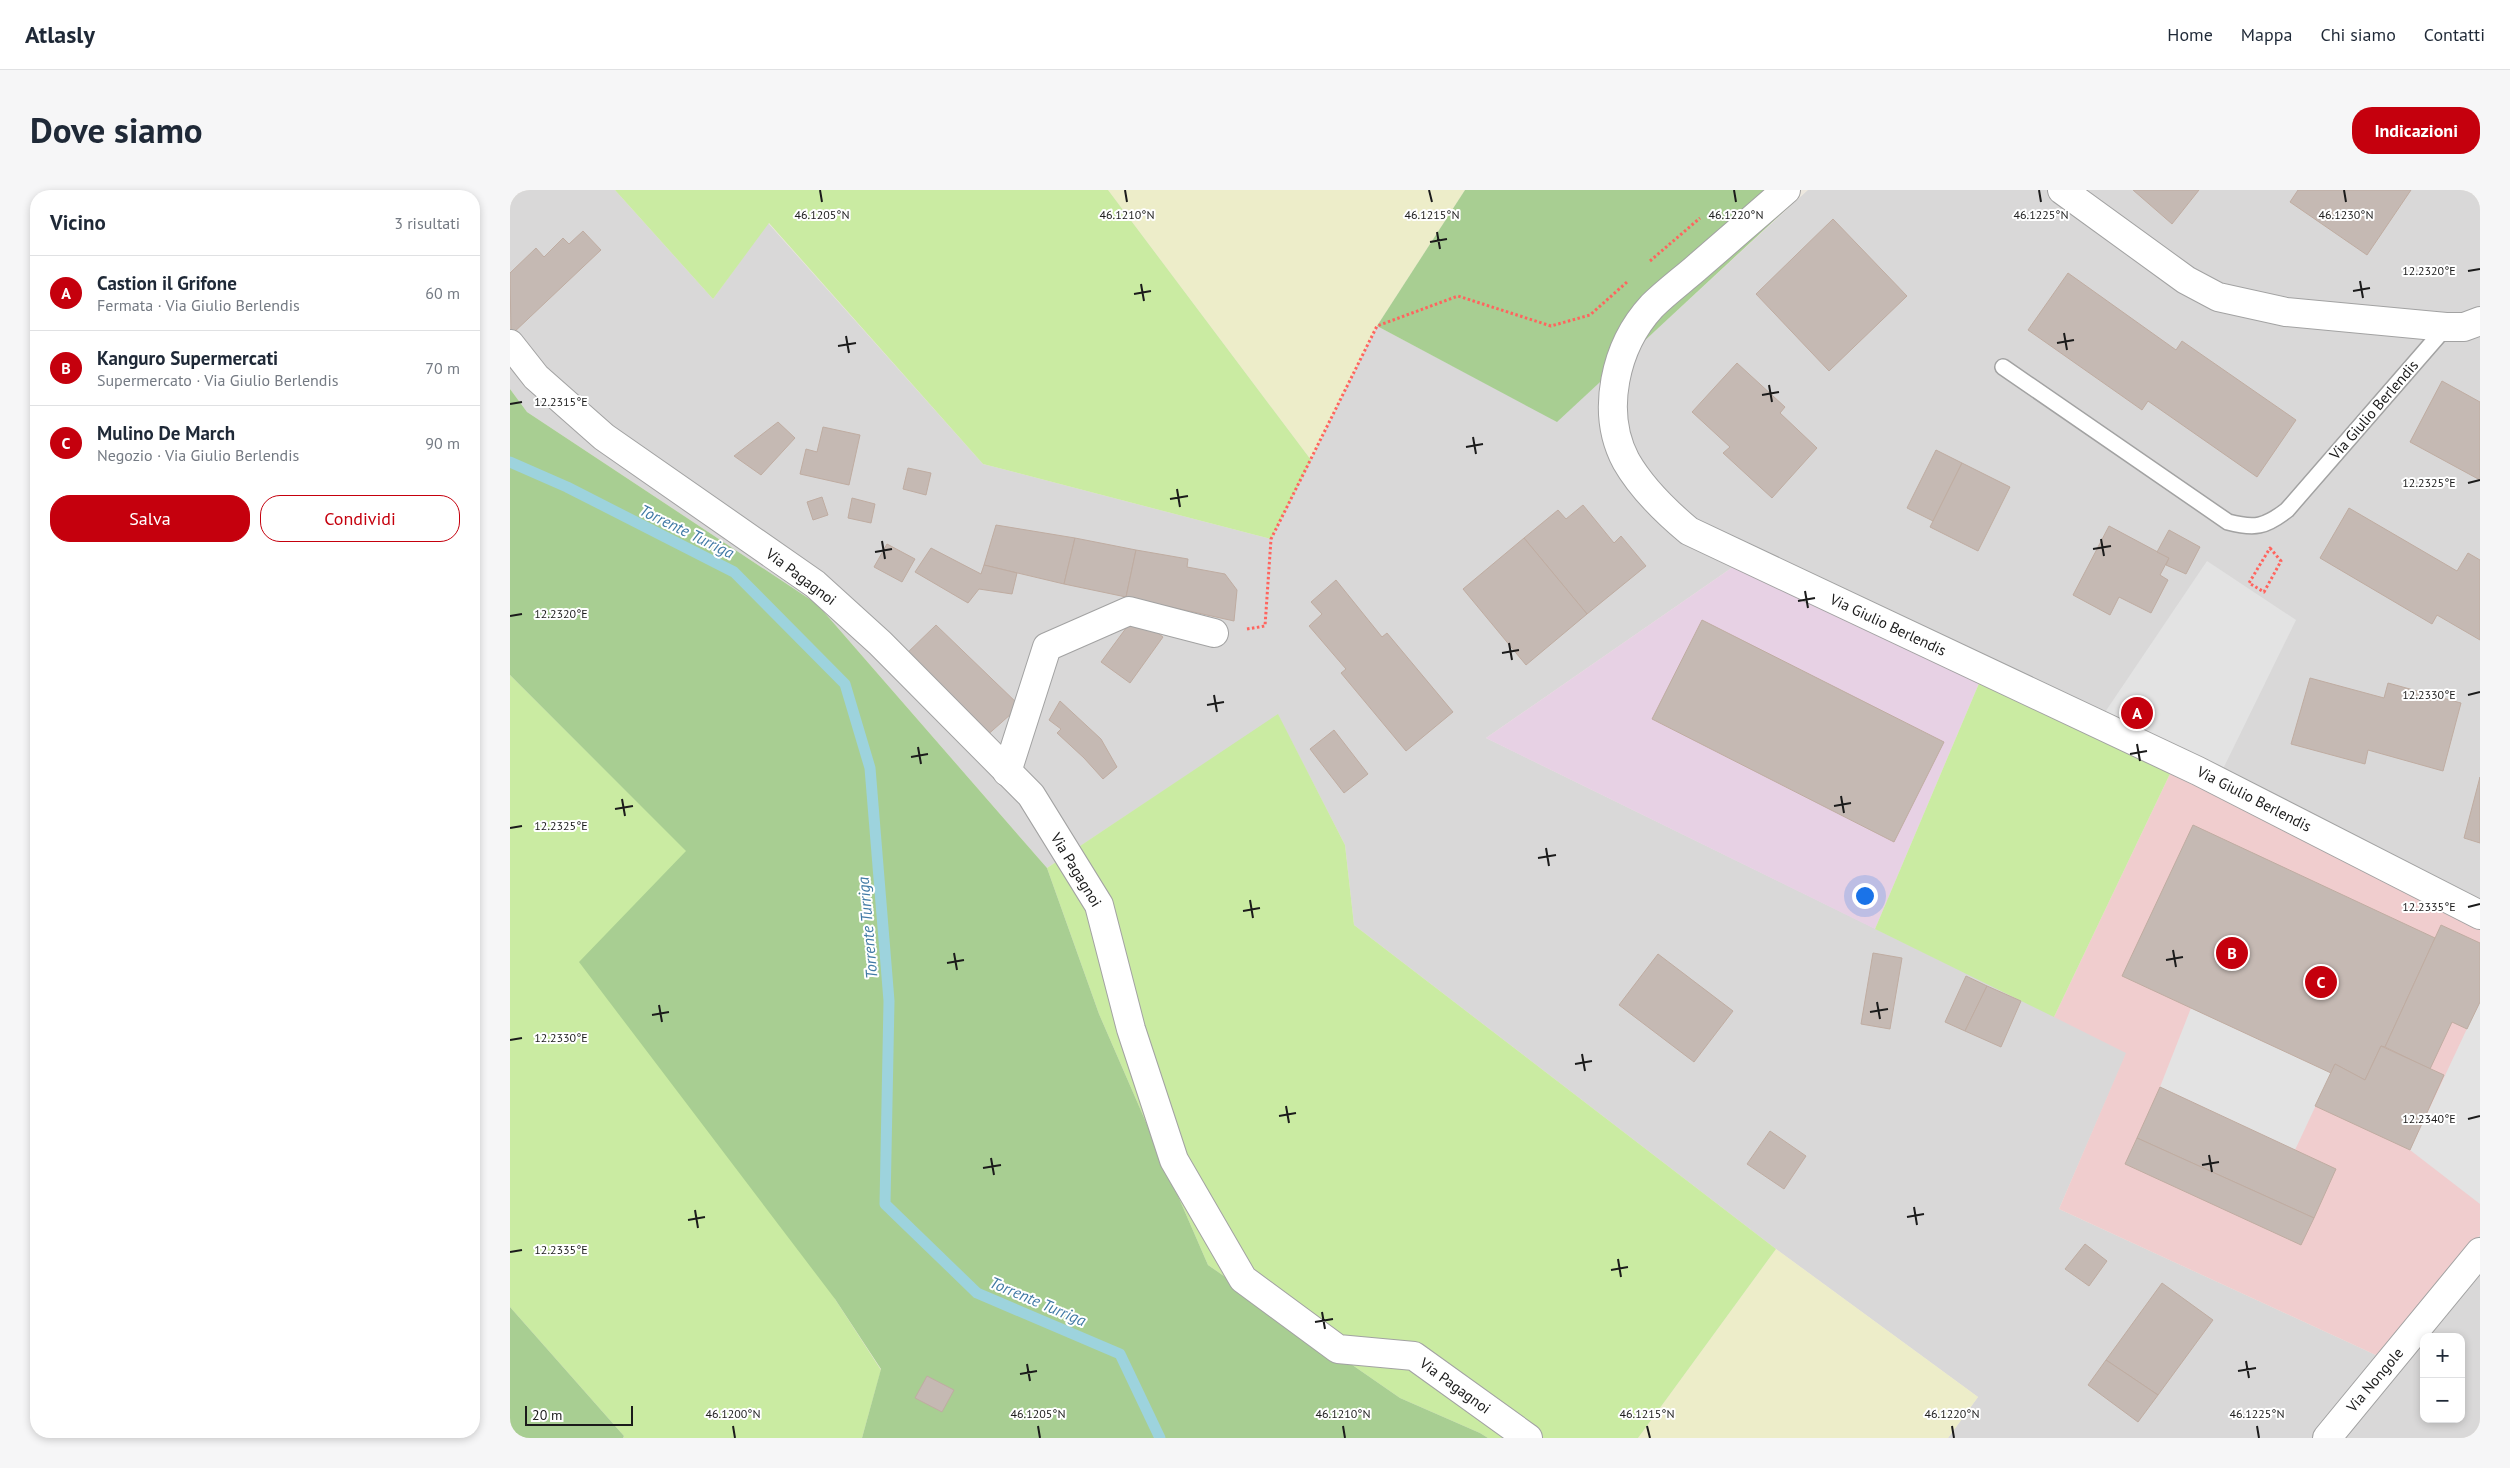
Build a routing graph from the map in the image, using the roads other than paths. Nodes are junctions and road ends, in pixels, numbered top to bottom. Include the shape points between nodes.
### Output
1 (1786, 190) edge
2 (2062, 190) edge
3 (2480, 322) edge
4 (2446, 327) junction
5 (510, 344) edge
6 (2003, 367) dead end
7 (1214, 633) road end
8 (1007, 772) junction
9 (2480, 915) edge
10 (2480, 1252) edge
11 (1528, 1438) edge
12 (2326, 1438) edge

1 - 9 street, Via Giulio Berlendis via 1652,306 1632,332 1618,366 1613,402 1616,431 1626,460 1663,510 1689,531 2198,771
2 - 4 street via 2186,280 2218,297 2286,312
3 - 4 street
4 - 6 lane, Via Giulio Berlendis via 2288,510 2260,526 2228,522
5 - 8 street, Via Pagagnoi via 536,376 604,437 816,584
7 - 8 street via 1129,611 1047,647
8 - 11 street, Via Pagagnoi via 1031,795 1099,905 1131,1029 1174,1160 1243,1279 1338,1349 1414,1356
10 - 12 street, Via Nongole

